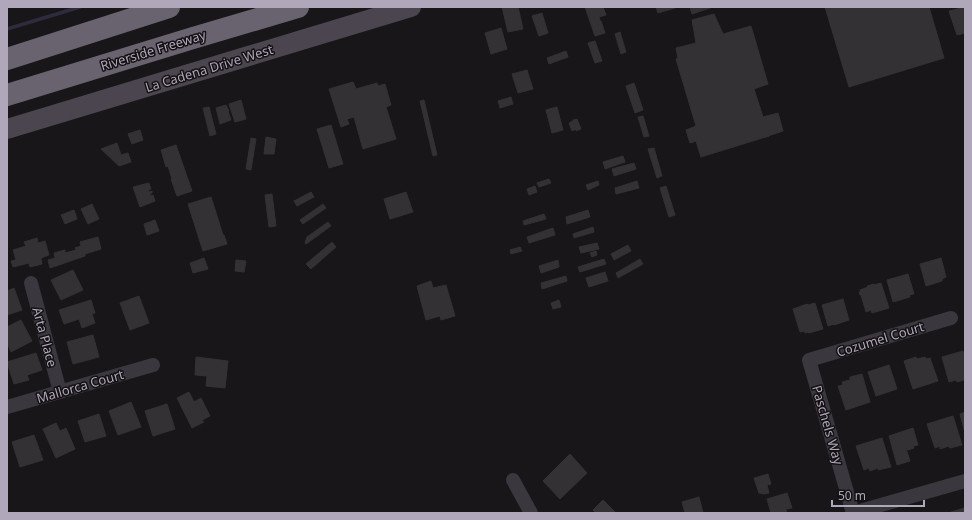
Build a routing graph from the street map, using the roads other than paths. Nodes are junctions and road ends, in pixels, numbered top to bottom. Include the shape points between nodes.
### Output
1 (169, 7) edge
2 (298, 7) edge
3 (411, 7) edge
4 (7, 59) edge
5 (7, 95) edge
6 (7, 129) edge
7 (30, 283) dead end
8 (950, 318) dead end
9 (809, 360) joint
10 (153, 364) dead end
11 (60, 392) junction
12 (7, 407) edge
13 (513, 480) dead end
14 (965, 481) edge
15 (531, 513) edge
16 (853, 513) edge

1 - 4 highway
2 - 5 highway, Riverside Freeway
3 - 6 main road, La Cadena Drive West
7 - 11 street, Arta Place
8 - 9 street, Cozumel Court
9 - 16 street, Paschels Way
10 - 11 street, Mallorca Court
11 - 12 street, Mallorca Court
13 - 15 street
14 - 16 street

